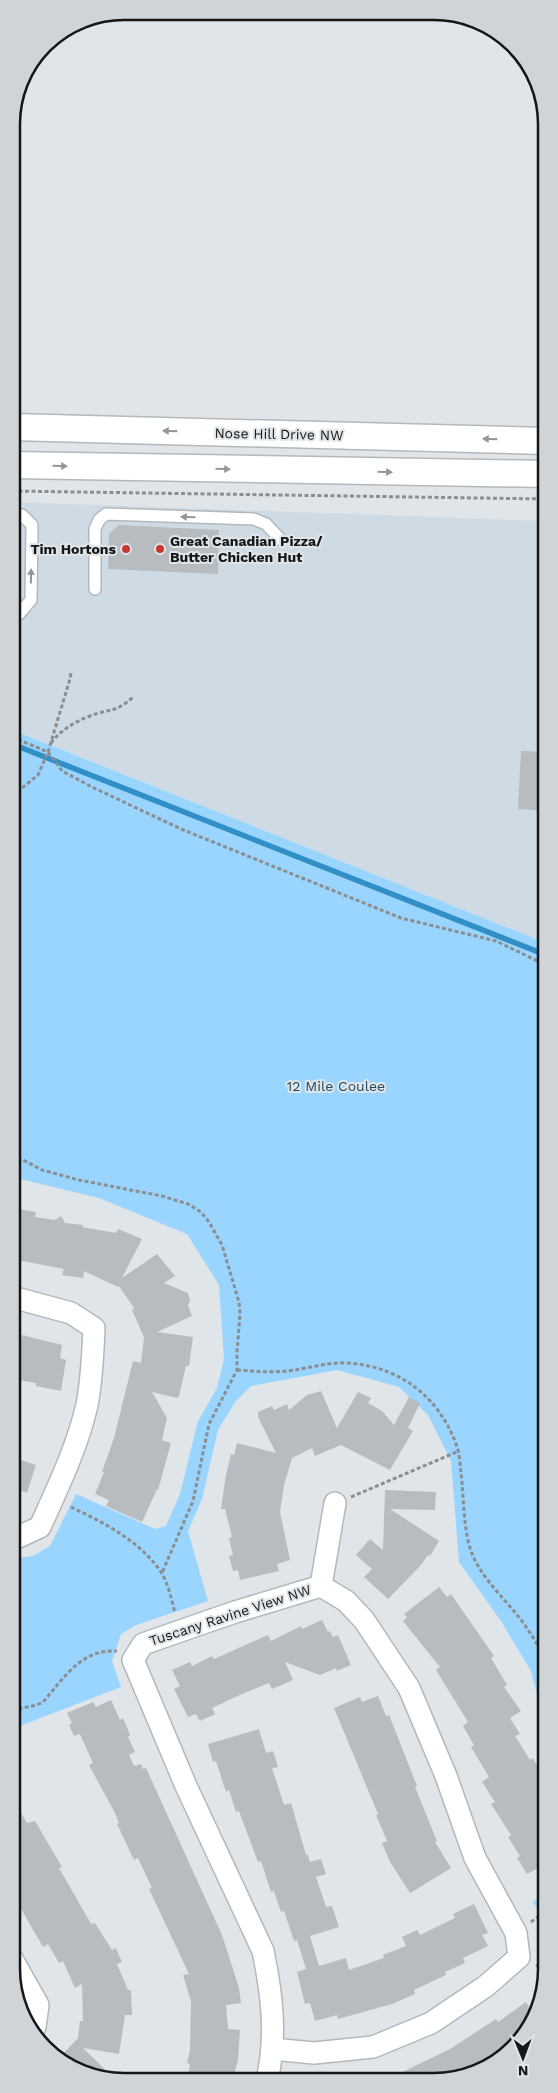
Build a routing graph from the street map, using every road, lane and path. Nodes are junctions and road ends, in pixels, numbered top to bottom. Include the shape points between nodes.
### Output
1 (20, 428) edge
2 (538, 441) edge
3 (20, 465) edge
4 (538, 474) edge
5 (20, 491) edge
6 (538, 499) edge
7 (20, 515) edge
8 (281, 540) dead end
9 (95, 589) dead end
10 (20, 613) edge
11 (71, 672) dead end
12 (133, 697) dead end
13 (20, 740) edge
14 (49, 745) junction
15 (48, 752) junction
16 (20, 790) edge
17 (538, 961) edge
18 (20, 1158) edge
19 (20, 1299) edge
20 (238, 1370) junction
21 (459, 1452) junction
22 (53, 1498) junction
23 (335, 1503) joint
24 (20, 1536) edge
25 (162, 1573) junction
26 (321, 1586) junction
27 (180, 1630) junction
28 (538, 1645) edge
29 (133, 1660) junction
30 (20, 1708) edge
31 (20, 1974) edge
32 (35, 2024) edge
33 (272, 2049) junction
34 (267, 2073) edge

2 -> 1 street, Nose Hill Drive NW
3 -> 4 street
5 - 6 path
10 -> 7 lane via 30,600 32,524
8 -> 9 lane via 266,524 254,519 106,514 95,530
11 - 14 path
12 - 14 path via 116,710 90,715 61,730
13 - 15 path
14 - 15 path
15 - 16 path via 38,775
15 - 17 path via 62,771 181,829 401,918 496,941
18 - 20 path via 42,1170 176,1200 201,1212 222,1245 239,1302
19 - 22 street via 72,1313 94,1328 91,1381 84,1418
20 - 21 path via 287,1371 347,1363 396,1375 415,1386 439,1411
20 - 25 path via 209,1424 193,1500
21 - 23 path
21 - 28 path via 467,1531 475,1560
22 - 24 street via 40,1527
22 - 25 path via 108,1525 134,1543
23 - 26 street
25 - 27 path
26 - 27 street, Tuscany Ravine View NW
26 - 33 street, Tuscany Ravine View NW via 346,1601 364,1620 409,1688 446,1776 475,1858 516,1932 519,1956 486,1986 431,2024 373,2047 314,2053
27 - 29 street, Tuscany Ravine View NW via 143,1644
29 - 30 path via 120,1651 97,1652 82,1660 42,1702
29 - 33 street via 186,1786 262,1951 272,2009
31 - 32 street via 38,2005
33 - 34 street

